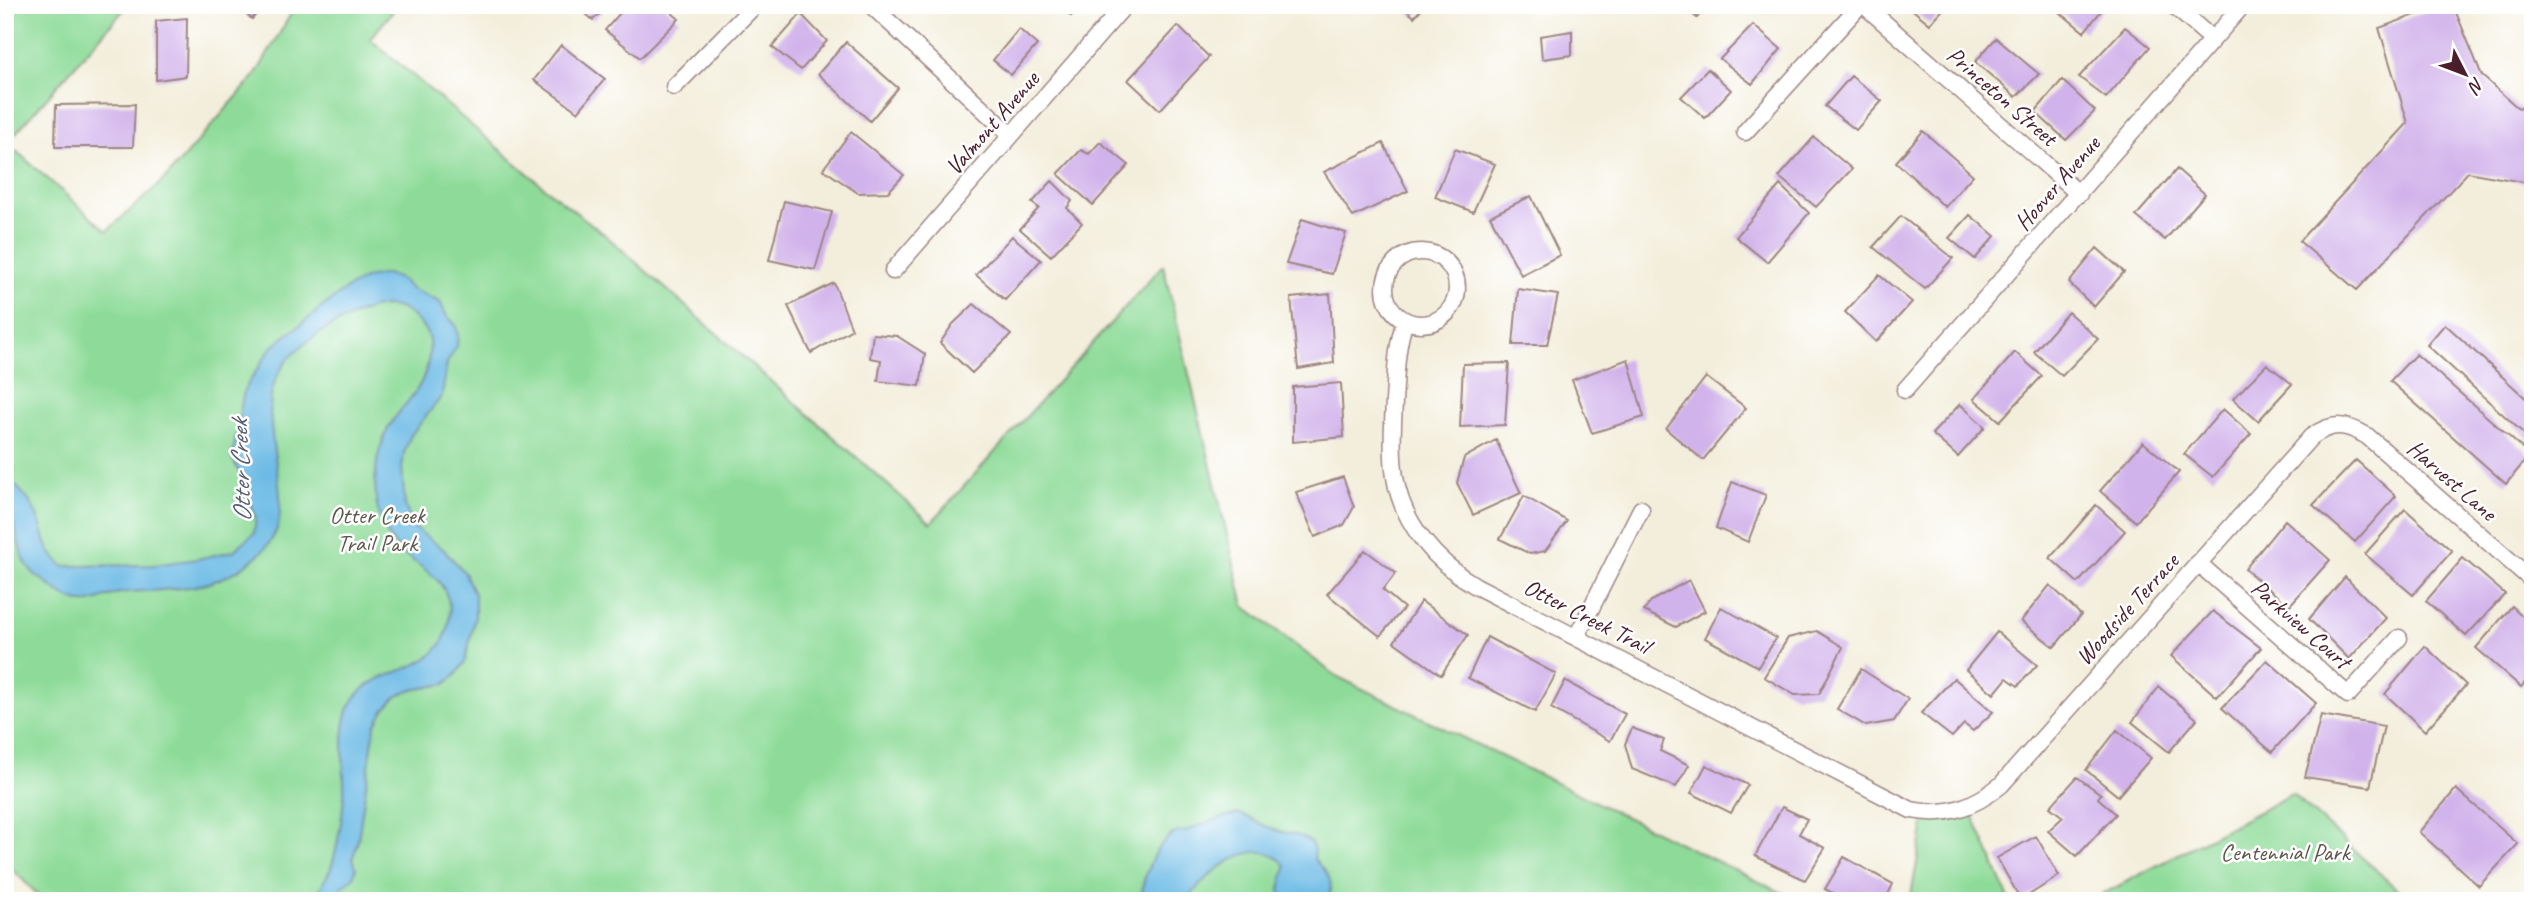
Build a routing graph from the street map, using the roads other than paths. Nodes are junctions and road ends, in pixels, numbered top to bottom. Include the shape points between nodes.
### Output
1 (754, 5) edge
2 (871, 5) edge
3 (1125, 5) edge
4 (1862, 5) edge
5 (2173, 5) edge
6 (2243, 5) edge
7 (2212, 39) junction
8 (674, 87) dead end
9 (1745, 132) dead end
10 (1011, 135) junction
11 (2079, 194) junction
12 (893, 271) dead end
13 (1405, 321) junction
14 (1905, 390) dead end
15 (2335, 425) joint
16 (1641, 509) dead end
17 (2198, 563) junction
18 (2533, 581) edge
19 (1577, 636) junction
20 (2399, 638) dead end
21 (1945, 813) joint

1 - 8 street
2 - 10 street
3 - 10 street, Valmont Avenue
4 - 9 street
4 - 11 street, Princeton Street
5 - 7 street
6 - 7 street, Hoover Avenue
7 - 11 street, Hoover Avenue
10 - 12 street, Valmont Avenue
11 - 14 street, Hoover Avenue
13 - 13 street via 1432,323 1452,307 1456,279 1442,259 1415,253 1388,273 1386,299
13 - 19 street, Otter Creek Trail via 1397,344 1393,462 1402,503 1413,525 1430,549 1461,577
15 - 17 street, Woodside Terrace via 2311,437
15 - 18 street, Harvest Lane via 2351,426 2367,436
16 - 19 street
17 - 20 street, Parkview Court via 2348,695
17 - 21 street, Woodside Terrace via 2001,785 1975,803
19 - 21 street, Otter Creek Trail via 1911,810

